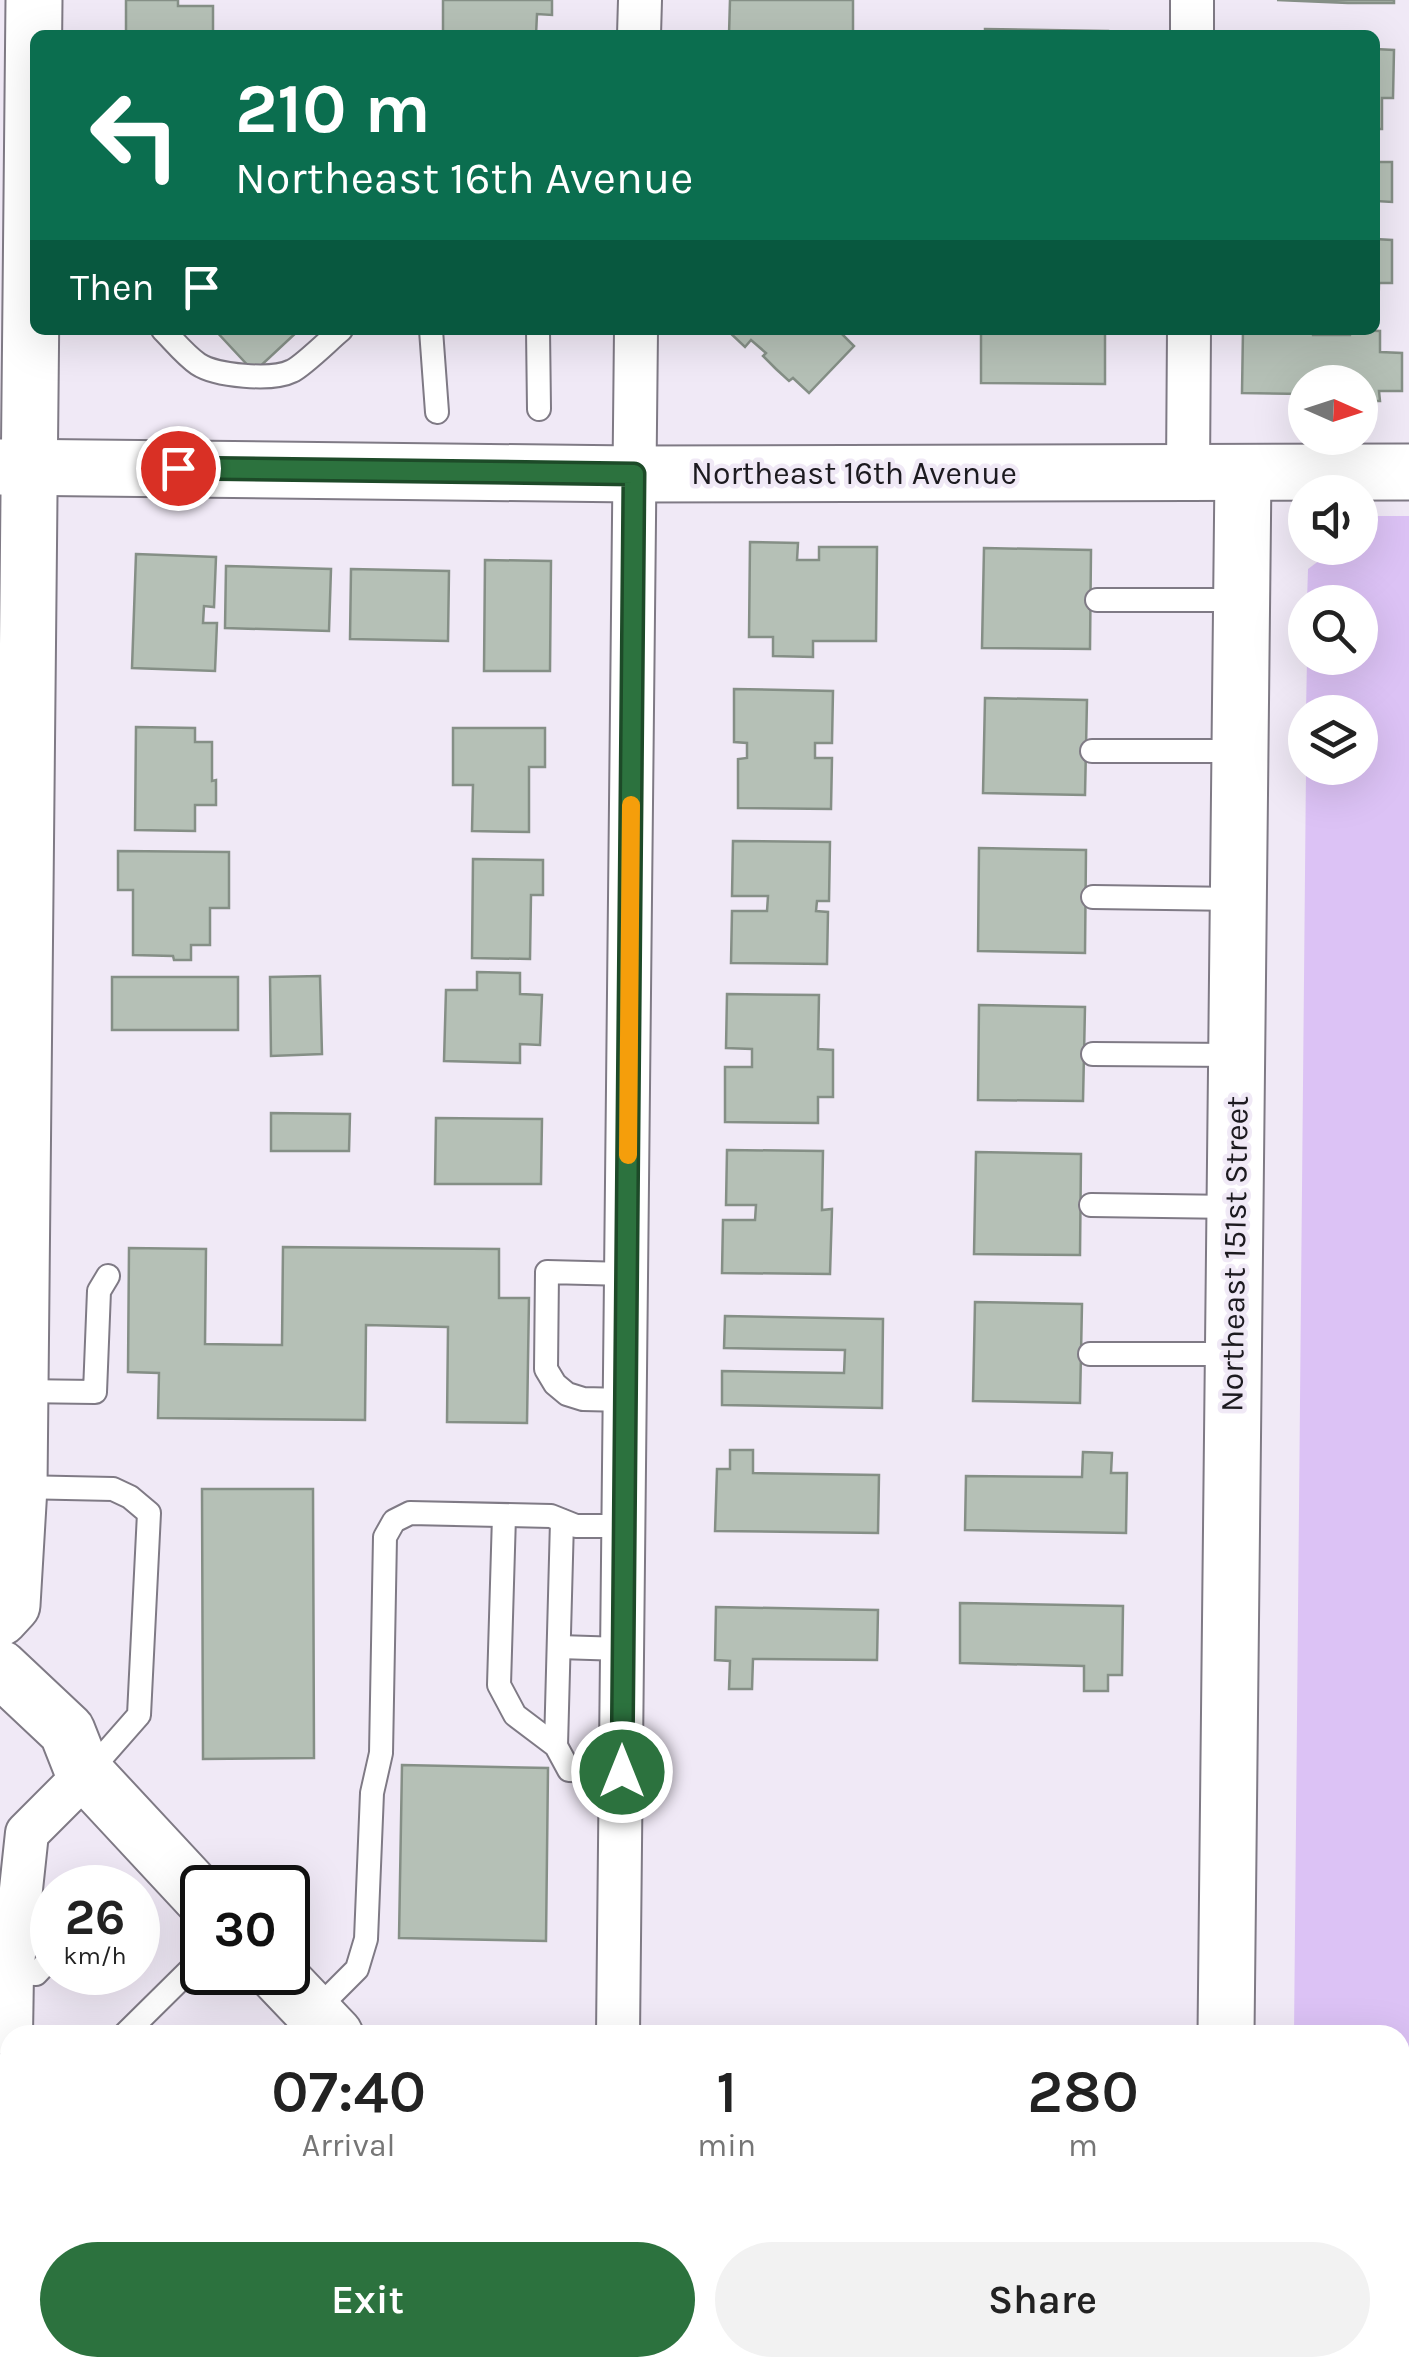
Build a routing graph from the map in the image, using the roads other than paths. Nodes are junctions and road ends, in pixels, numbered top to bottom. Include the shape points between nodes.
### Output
1 (34, 0) edge
2 (640, 0) edge
3 (1192, 0) edge
4 (34, 30) edge
5 (639, 30) edge
6 (1192, 30) edge
7 (30, 324) edge
8 (168, 335) edge
9 (335, 335) edge
10 (431, 335) edge
11 (538, 335) edge
12 (636, 335) edge
13 (1189, 335) edge
14 (539, 409) dead end
15 (437, 412) dead end
16 (15, 467) edge
17 (1188, 471) junction
18 (1243, 472) junction
19 (1409, 472) edge
20 (634, 474) junction
21 (1098, 600) dead end
22 (1241, 600) junction
23 (1092, 751) dead end
24 (1239, 751) junction
25 (1093, 897) dead end
26 (1238, 899) junction
27 (1092, 1054) dead end
28 (1236, 1055) junction
29 (1092, 1205) dead end
30 (1234, 1207) junction
31 (626, 1274) junction
32 (108, 1276) dead end
33 (1090, 1354) dead end
34 (1233, 1354) junction
35 (20, 1391) junction
36 (625, 1400) junction
37 (19, 1487) junction
38 (504, 1516) junction
39 (562, 1521) junction
40 (624, 1526) junction
41 (0, 1618) edge
42 (559, 1647) junction
43 (622, 1650) junction
44 (0, 1668) edge
45 (0, 1712) edge
46 (556, 1746) junction
47 (84, 1772) junction
48 (622, 1772) junction
49 (14, 1827) edge
50 (180, 1875) edge
51 (12, 1973) junction
52 (30, 1974) edge
53 (180, 1980) edge
54 (296, 1995) edge
55 (324, 2024) edge
56 (11, 2025) edge
57 (134, 2025) edge
58 (618, 2025) edge
59 (1226, 2025) edge

1 - 4 street
2 - 5 street
3 - 6 street
7 - 16 street
8 - 9 lane via 215,372 270,375 292,371
10 - 15 lane
11 - 14 lane
12 - 20 street
13 - 17 street
16 - 20 street, Northeast 16th Avenue
16 - 35 street
17 - 18 street, Northeast 16th Avenue
17 - 20 street, Northeast 16th Avenue
18 - 19 street, Northeast 16th Avenue
18 - 22 street, Northeast 151st Street
20 - 31 street
21 - 22 lane
22 - 24 street, Northeast 151st Street
23 - 24 lane
24 - 26 street, Northeast 151st Street
25 - 26 lane
26 - 28 street, Northeast 151st Street
27 - 28 lane
28 - 30 street, Northeast 151st Street
29 - 30 lane
30 - 34 street, Northeast 151st Street
31 - 36 street
31 - 36 lane via 547,1272 546,1292 546,1368 555,1384 583,1398
32 - 35 lane via 98,1291 95,1392
33 - 34 lane
34 - 59 street, Northeast 151st Street
35 - 37 street
36 - 40 street
37 - 41 street via 12,1605
37 - 47 lane via 113,1489 148,1513 139,1715
38 - 39 lane
38 - 46 lane via 499,1685 515,1715
38 - 55 lane via 410,1513 385,1536 380,1752 366,1939 357,1970
39 - 40 lane
39 - 42 lane
40 - 43 street
42 - 43 lane
42 - 46 lane
43 - 48 street
44 - 47 street via 68,1730
45 - 47 street via 47,1759
46 - 48 lane via 569,1770
47 - 49 street
47 - 50 street
48 - 58 street
49 - 51 street
51 - 52 lane
51 - 56 street
53 - 57 lane
54 - 55 street

